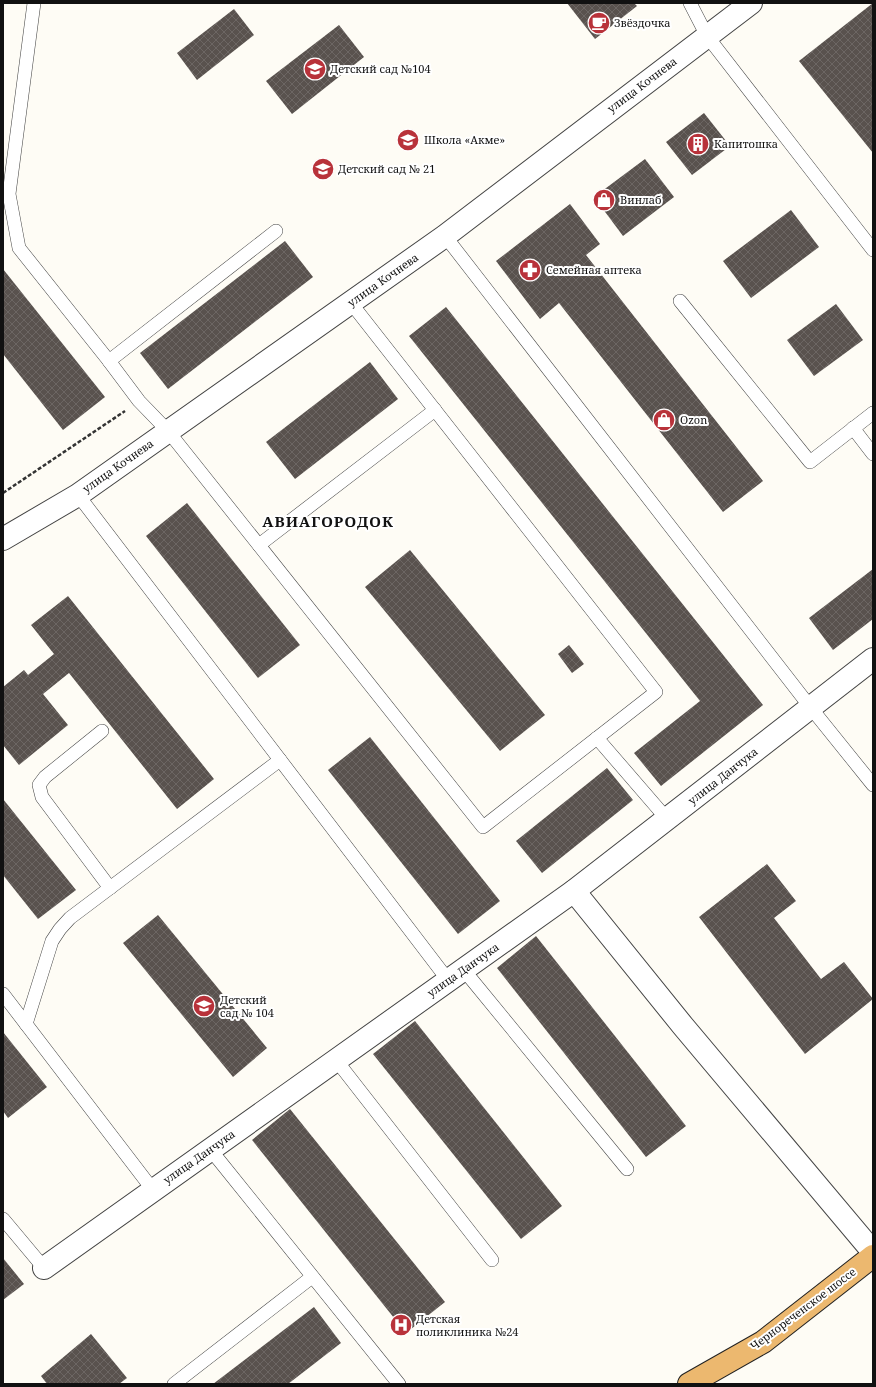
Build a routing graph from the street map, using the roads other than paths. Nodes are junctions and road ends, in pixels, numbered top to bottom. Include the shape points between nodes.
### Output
1 (34, 3) edge
2 (690, 3) edge
3 (752, 3) edge
4 (707, 36) junction
5 (276, 231) dead end
6 (445, 236) junction
7 (873, 250) edge
8 (680, 301) dead end
9 (351, 302) junction
10 (109, 361) junction
11 (435, 410) junction
12 (873, 413) edge
13 (853, 428) junction
14 (168, 431) junction
15 (873, 454) edge
16 (78, 495) junction
17 (3, 539) edge
18 (258, 545) junction
19 (873, 659) edge
20 (811, 708) junction
21 (102, 731) dead end
22 (597, 738) junction
23 (280, 760) junction
24 (873, 785) edge
25 (667, 819) junction
26 (110, 888) junction
27 (574, 890) junction
28 (456, 975) junction
29 (3, 994) edge
30 (26, 1024) junction
31 (336, 1060) junction
32 (210, 1149) junction
33 (627, 1169) dead end
34 (152, 1190) junction
35 (3, 1219) edge
36 (873, 1252) edge
37 (873, 1256) edge
38 (492, 1260) dead end
39 (44, 1268) joint
40 (312, 1277) junction
41 (174, 1384) edge
42 (399, 1384) edge
43 (689, 1384) edge

1 - 10 lane via 9,194 19,248
2 - 4 lane
3 - 4 street, улица Кочнева
4 - 6 street, улица Кочнева
4 - 7 lane
5 - 10 lane
6 - 9 street, улица Кочнева
6 - 20 lane
8 - 13 lane via 810,462
9 - 11 lane
9 - 14 street, улица Кочнева
10 - 14 lane via 139,401
11 - 18 lane
11 - 22 lane via 656,692
12 - 13 lane
13 - 15 lane
14 - 16 street, улица Кочнева
14 - 18 lane
16 - 17 street, улица Кочнева
16 - 23 lane
18 - 22 lane via 483,827
19 - 20 street, улица Данчука
20 - 24 lane
20 - 25 street, улица Данчука
21 - 26 lane via 38,785 42,797
22 - 25 lane
23 - 26 lane
23 - 28 lane
25 - 27 street, улица Данчука
26 - 30 lane via 70,918 52,941
27 - 28 street, улица Данчука
27 - 36 street via 683,1026
28 - 31 street, улица Данчука
28 - 33 lane
29 - 30 lane
30 - 34 lane
31 - 32 street, улица Данчука
31 - 38 lane
32 - 34 street, улица Данчука
32 - 40 lane
34 - 39 street, улица Данчука
35 - 39 lane
37 - 43 highway, Чернореченское шоссе via 763,1342
40 - 41 lane
40 - 42 lane

